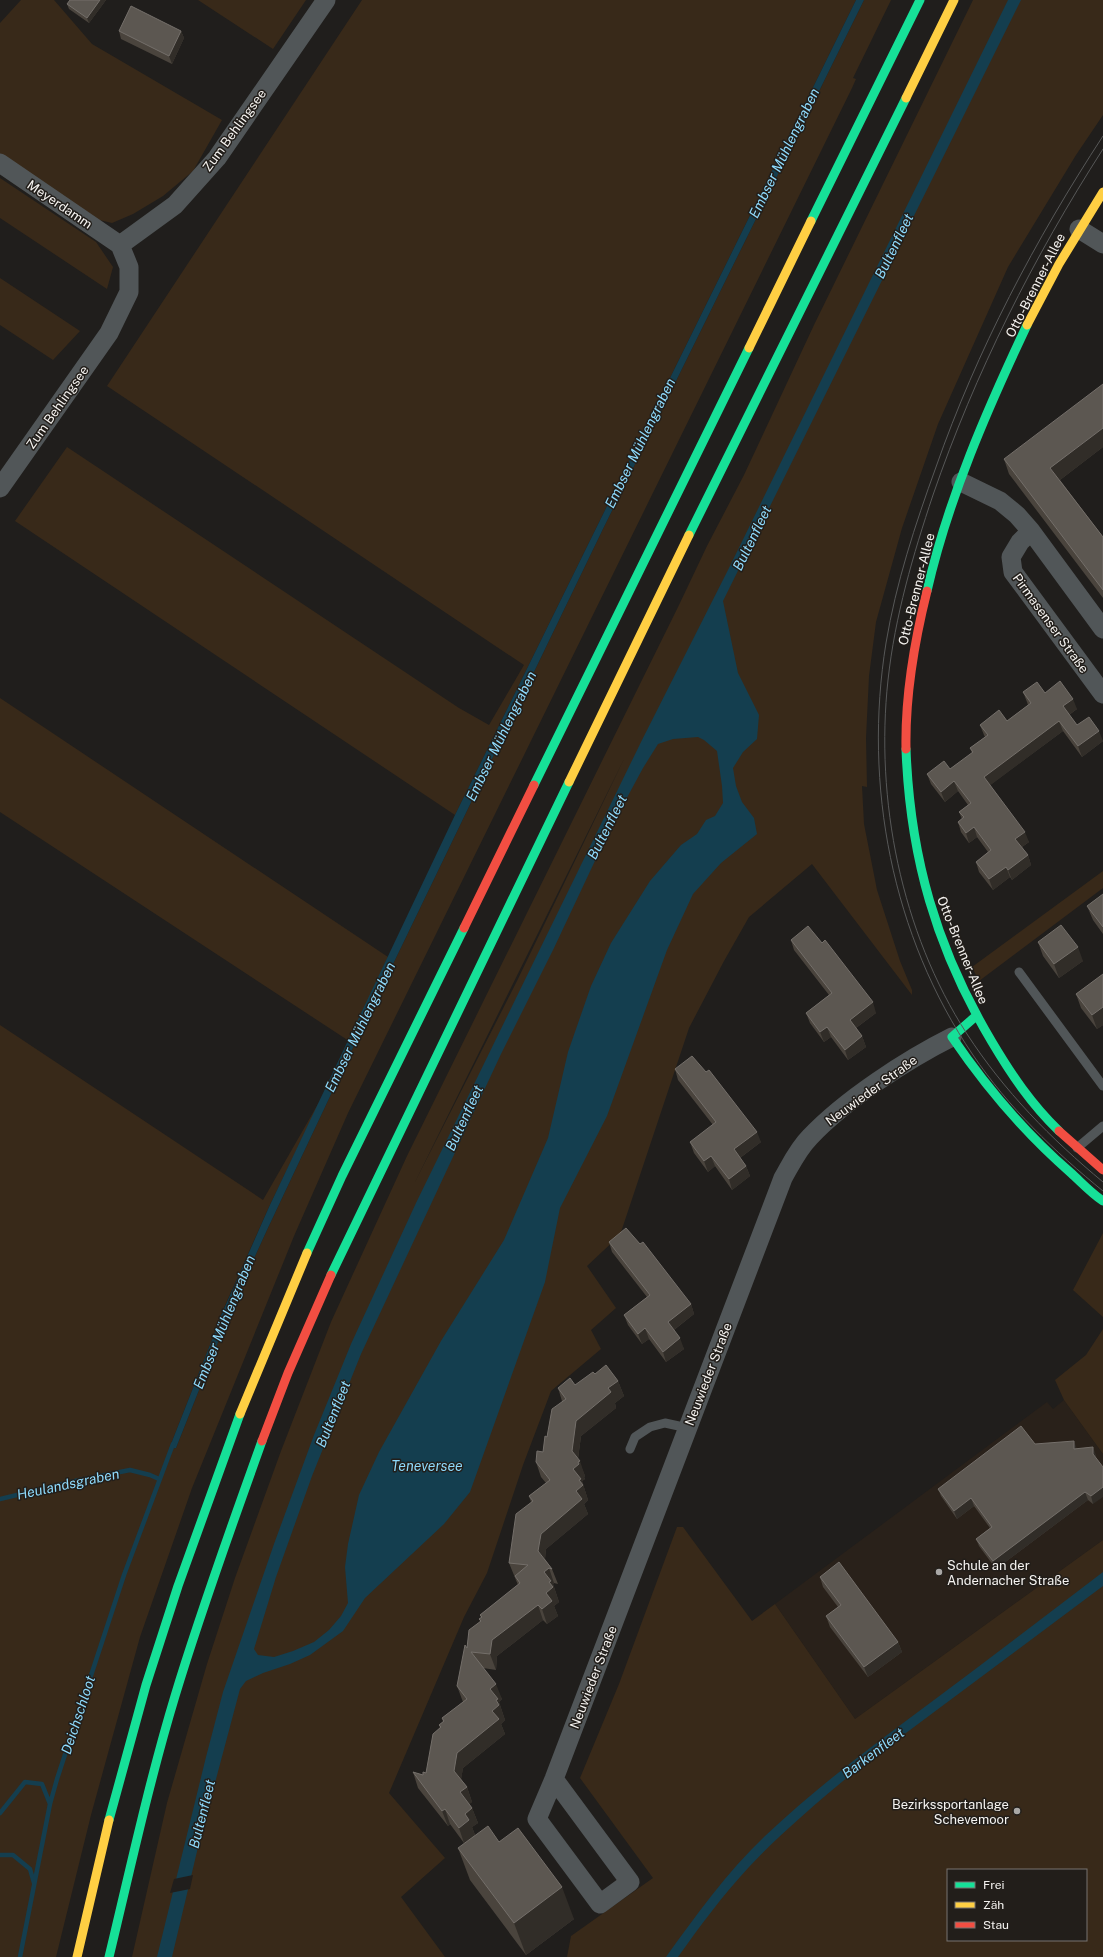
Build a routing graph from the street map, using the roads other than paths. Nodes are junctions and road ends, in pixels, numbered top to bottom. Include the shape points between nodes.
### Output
1 (326, 0) edge
2 (920, 0) edge
3 (954, 0) edge
4 (0, 163) edge
5 (1103, 192) edge
6 (1079, 229) junction
7 (1103, 244) edge
8 (120, 245) junction
9 (961, 482) junction
10 (0, 488) edge
11 (1031, 531) junction
12 (1103, 629) edge
13 (1103, 694) edge
14 (1019, 972) dead end
15 (976, 1016) junction
16 (952, 1037) junction
17 (1103, 1086) edge
18 (1103, 1126) edge
19 (1077, 1148) junction
20 (1103, 1170) edge
21 (1103, 1201) edge
22 (688, 1428) junction
23 (630, 1449) dead end
24 (554, 1778) junction
25 (77, 1957) edge
26 (109, 1957) edge

1 - 8 street, Zum Behlingsee via 217,158 175,205
2 - 25 main road via 342,1176 292,1285 247,1394 178,1586 146,1685 95,1876
3 - 26 main road via 362,1205 312,1315 267,1428 203,1608 177,1690
4 - 8 street, Meyerdamm
5 - 6 main road, Otto-Brenner-Allee
6 - 7 street
6 - 9 main road, Otto-Brenner-Allee via 1035,308 975,442
8 - 10 street, Zum Behlingsee via 129,267 129,292 109,333
9 - 11 street via 1000,501
9 - 15 main road, Otto-Brenner-Allee via 934,566 913,652 906,711 906,779 912,833 931,913
11 - 12 street
11 - 13 street, Pirmasenser Straße via 1020,542 1011,557 1012,572
14 - 17 lane
15 - 16 main road, Otto-Brenner-Allee
15 - 19 main road, Otto-Brenner-Allee via 1025,1094
16 - 21 main road via 1016,1120 1048,1154
16 - 22 street, Neuwieder Straße via 926,1050 856,1098 809,1137 795,1157 783,1178
18 - 19 lane
19 - 20 main road, Otto-Brenner-Allee
22 - 23 lane via 665,1423 650,1427 635,1437
22 - 24 street, Neuwieder Straße
24 - 24 street, Neuwieder Straße via 630,1882 600,1904 537,1819

